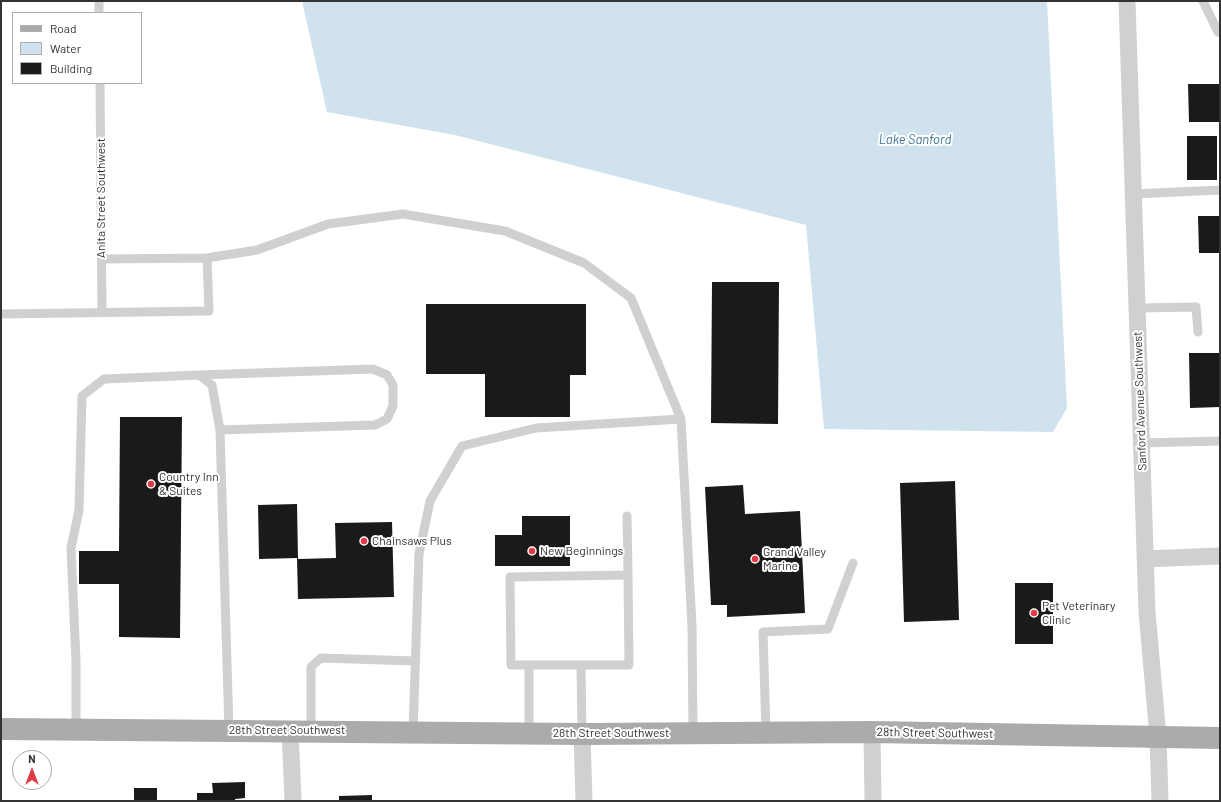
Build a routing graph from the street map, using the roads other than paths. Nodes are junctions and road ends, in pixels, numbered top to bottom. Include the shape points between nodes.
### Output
1 (99, 1) edge
2 (1127, 1) edge
3 (1204, 1) edge
4 (99, 12) edge
5 (1220, 33) edge
6 (100, 84) edge
7 (1220, 190) edge
8 (1134, 194) junction
9 (207, 258) junction
10 (102, 259) junction
11 (1137, 308) junction
12 (102, 313) junction
13 (1, 314) edge
14 (1198, 332) dead end
15 (199, 375) junction
16 (681, 419) junction
17 (220, 430) junction
18 (1220, 441) edge
19 (1142, 443) junction
20 (627, 516) dead end
21 (1220, 556) edge
22 (1145, 558) junction
23 (853, 563) dead end
24 (628, 575) junction
25 (415, 661) junction
26 (529, 665) junction
27 (581, 665) junction
28 (1, 729) edge
29 (76, 730) junction
30 (229, 730) junction
31 (300, 730) junction
32 (413, 732) junction
33 (766, 732) junction
34 (872, 732) junction
35 (529, 733) junction
36 (693, 733) junction
37 (582, 734) junction
38 (1158, 737) junction
39 (1220, 738) edge
40 (293, 801) edge
41 (584, 801) edge
42 (873, 801) edge
43 (1160, 801) edge

1 - 4 lane
2 - 8 street, Sanford Avenue Southwest
3 - 5 lane
6 - 10 lane, Anita Street Southwest
7 - 8 lane
8 - 11 street, Sanford Avenue Southwest
9 - 10 lane
9 - 12 lane via 208,311
9 - 16 lane via 257,250 328,224 403,214 505,231 584,263 632,298
10 - 12 lane, Anita Street Southwest
11 - 14 lane via 1196,307
11 - 19 street, Sanford Avenue Southwest
12 - 13 lane
15 - 17 lane via 212,384
15 - 17 lane via 372,369 387,375 393,384 393,406 387,419 375,425
15 - 29 lane via 104,378 82,396 79,510 71,548
16 - 25 lane via 536,428 462,446 430,501 419,554
16 - 36 lane via 692,626
17 - 30 lane
18 - 19 lane
19 - 22 street, Sanford Avenue Southwest
20 - 24 lane
21 - 22 street
22 - 38 street, Sanford Avenue Southwest
23 - 33 lane via 828,629 763,632
24 - 26 lane via 510,577 511,665
24 - 27 lane via 628,665
25 - 31 lane via 321,658 311,667
25 - 32 lane
26 - 27 lane
26 - 35 lane
27 - 37 lane
28 - 29 main road, 28th Street Southwest
29 - 30 main road, 28th Street Southwest
30 - 31 main road, 28th Street Southwest
31 - 32 main road, 28th Street Southwest
31 - 40 street
32 - 35 main road, 28th Street Southwest
33 - 34 main road, 28th Street Southwest
33 - 36 main road, 28th Street Southwest
34 - 38 main road, 28th Street Southwest
34 - 42 street
35 - 37 main road, 28th Street Southwest
36 - 37 main road, 28th Street Southwest
37 - 41 street
38 - 39 main road, 28th Street Southwest
38 - 43 street, Sanford Avenue Southwest

